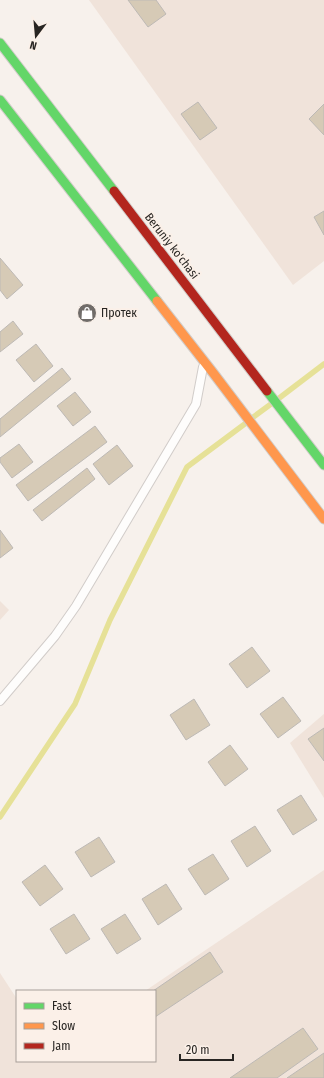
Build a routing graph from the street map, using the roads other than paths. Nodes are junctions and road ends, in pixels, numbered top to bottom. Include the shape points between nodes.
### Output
1 (0, 43) edge
2 (0, 100) edge
3 (204, 362) junction
4 (324, 465) edge
5 (324, 519) edge
6 (0, 701) edge

1 - 4 main road, Beruniy ko'chasi via 115,197 238,351
2 - 3 main road via 93,214
3 - 5 main road
3 - 6 lane via 196,404 76,606 55,636

